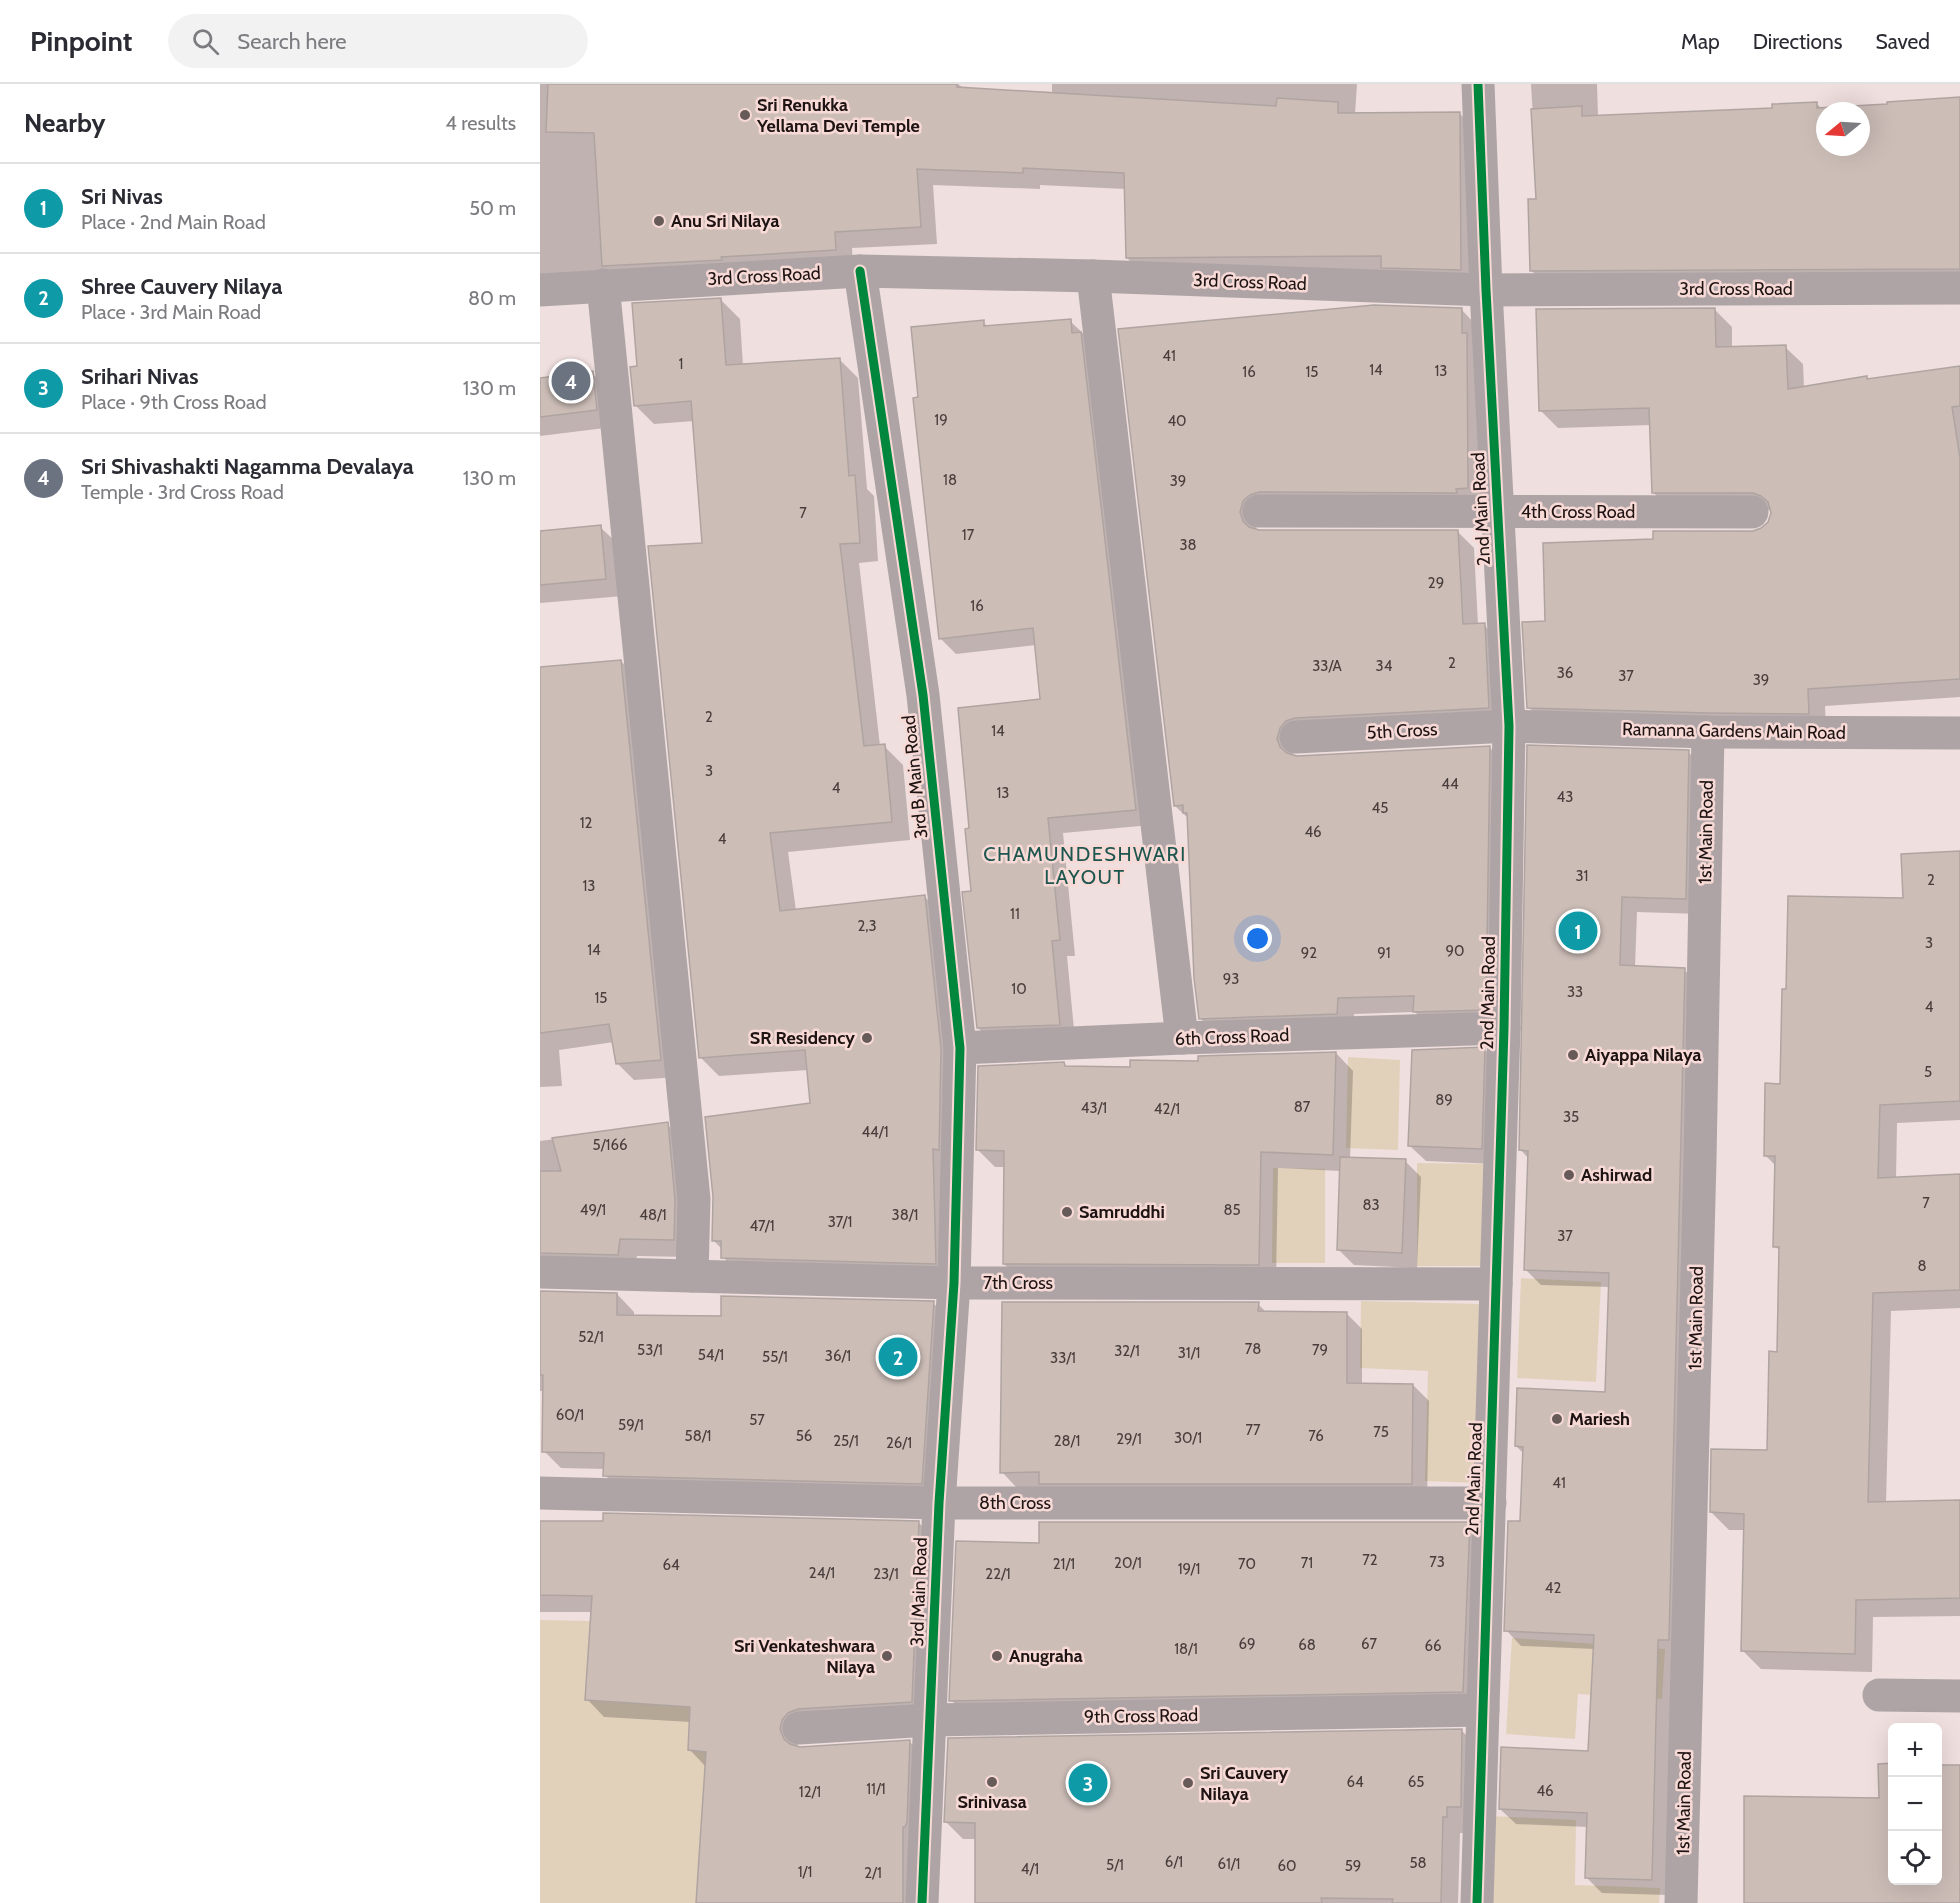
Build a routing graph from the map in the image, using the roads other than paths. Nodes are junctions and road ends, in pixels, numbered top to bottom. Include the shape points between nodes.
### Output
1 (1478, 84) edge
2 (860, 271) junction
3 (1093, 276) junction
4 (603, 285) junction
5 (1960, 288) edge
6 (540, 290) edge
7 (1486, 290) junction
8 (1259, 511) dead end
9 (1498, 512) junction
10 (1752, 512) dead end
11 (1509, 726) junction
12 (1708, 732) junction
13 (1960, 733) edge
14 (1296, 737) dead end
15 (1504, 1028) junction
16 (1182, 1038) junction
17 (960, 1048) junction
18 (540, 1272) edge
19 (692, 1276) junction
20 (954, 1283) junction
21 (1496, 1284) junction
22 (540, 1493) edge
23 (939, 1503) junction
24 (1490, 1503) junction
25 (1879, 1695) dead end
26 (1960, 1696) edge
27 (1483, 1710) junction
28 (930, 1720) junction
29 (799, 1728) dead end
30 (922, 1903) edge
31 (1477, 1903) edge
32 (1681, 1903) edge

1 - 7 street, 2nd Main Road
2 - 3 street, 3rd Cross Road
2 - 4 street, 3rd Cross Road
2 - 17 street, 3rd B Main Road via 923,695
3 - 7 street, 3rd Cross Road
3 - 16 street
4 - 6 street, 3rd Cross Road
4 - 19 street via 694,1199
5 - 7 street, 3rd Cross Road
7 - 9 street, 2nd Main Road
8 - 9 street, 4th Cross Road
9 - 10 street, 4th Cross Road
9 - 11 street, 2nd Main Road
11 - 12 street, Ramanna Gardens Main Road
11 - 14 street, 5th Cross
11 - 15 street, 2nd Main Road
12 - 13 street, Ramanna Gardens Main Road
12 - 32 street, 1st Main Road
15 - 16 street, 6th Cross Road
15 - 21 street, 2nd Main Road
16 - 17 street, 6th Cross Road
17 - 20 street, 3rd B Main Road
18 - 19 street, 7th Cross
19 - 20 street, 7th Cross
20 - 21 street, 7th Cross
20 - 23 street, 3rd Main Road
21 - 24 street, 2nd Main Road
22 - 23 street, 8th Cross
23 - 24 street, 8th Cross
23 - 28 street, 3rd Main Road
24 - 27 street, 2nd Main Road
25 - 26 street
27 - 28 street, 9th Cross Road
27 - 31 street, 2nd Main Road
28 - 29 street, 9th Cross Road
28 - 30 street, 3rd Main Road

